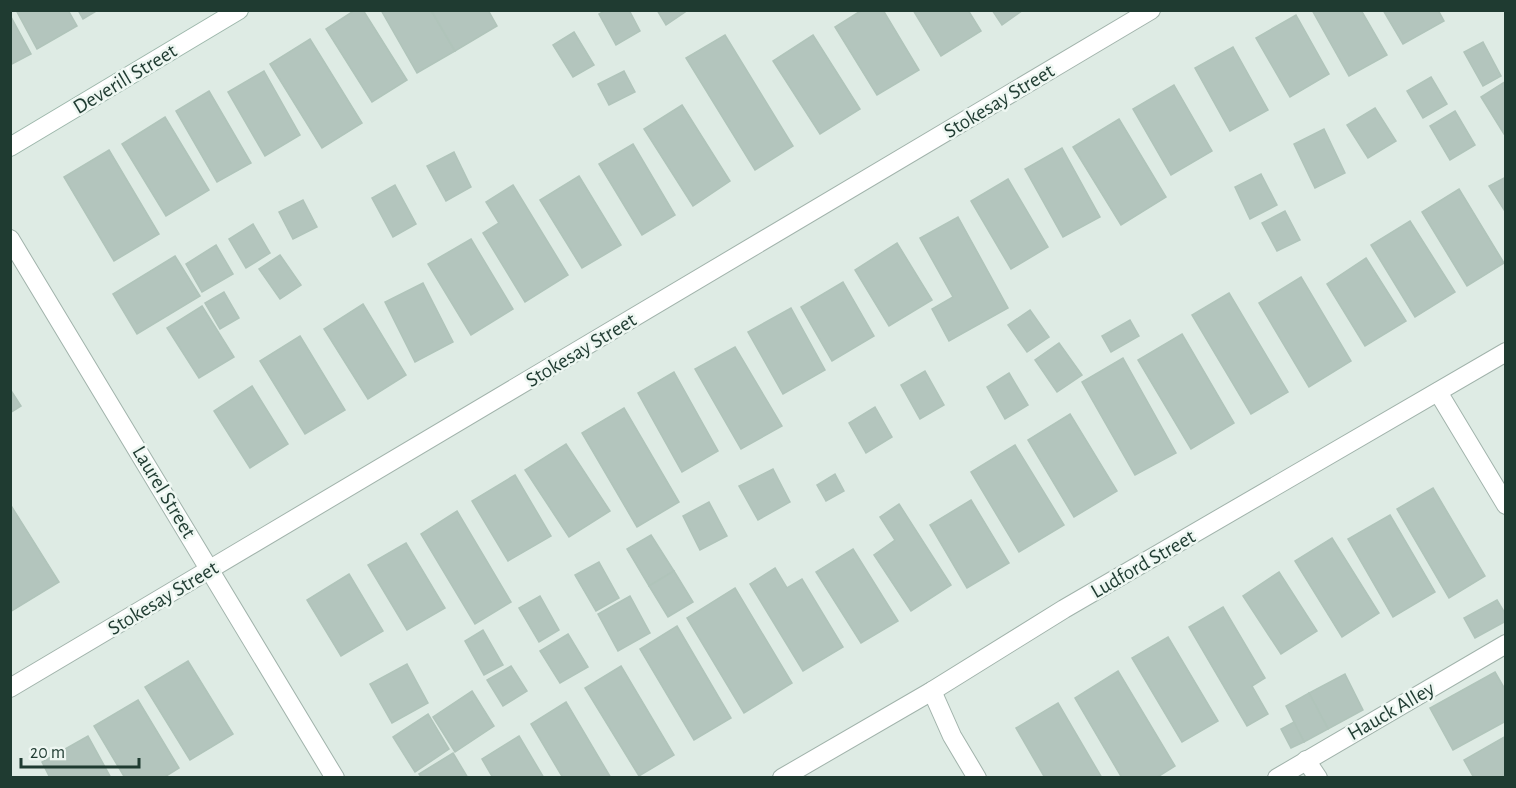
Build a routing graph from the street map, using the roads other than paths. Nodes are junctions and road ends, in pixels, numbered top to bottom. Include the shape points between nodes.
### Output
1 (239, 10) edge
2 (1151, 10) edge
3 (10, 147) edge
4 (10, 239) edge
5 (1506, 352) edge
6 (1438, 392) junction
7 (1506, 505) edge
8 (211, 570) junction
9 (1506, 644) edge
10 (10, 688) edge
11 (932, 691) junction
12 (1306, 760) junction
13 (335, 777) edge
14 (782, 777) edge
15 (977, 777) edge
16 (1277, 777) edge
17 (1318, 777) edge

1 - 3 street, Deverill Street
2 - 8 street, Stokesay Street
4 - 8 street, Laurel Street
5 - 6 street, Ludford Street
6 - 7 street
6 - 11 street, Ludford Street via 1064,609
8 - 10 street, Stokesay Street
8 - 13 street, Laurel Street
9 - 12 street, Hauck Alley
11 - 14 street, Ludford Street
11 - 15 street via 952,736
12 - 16 street, Hauck Alley
12 - 17 street

